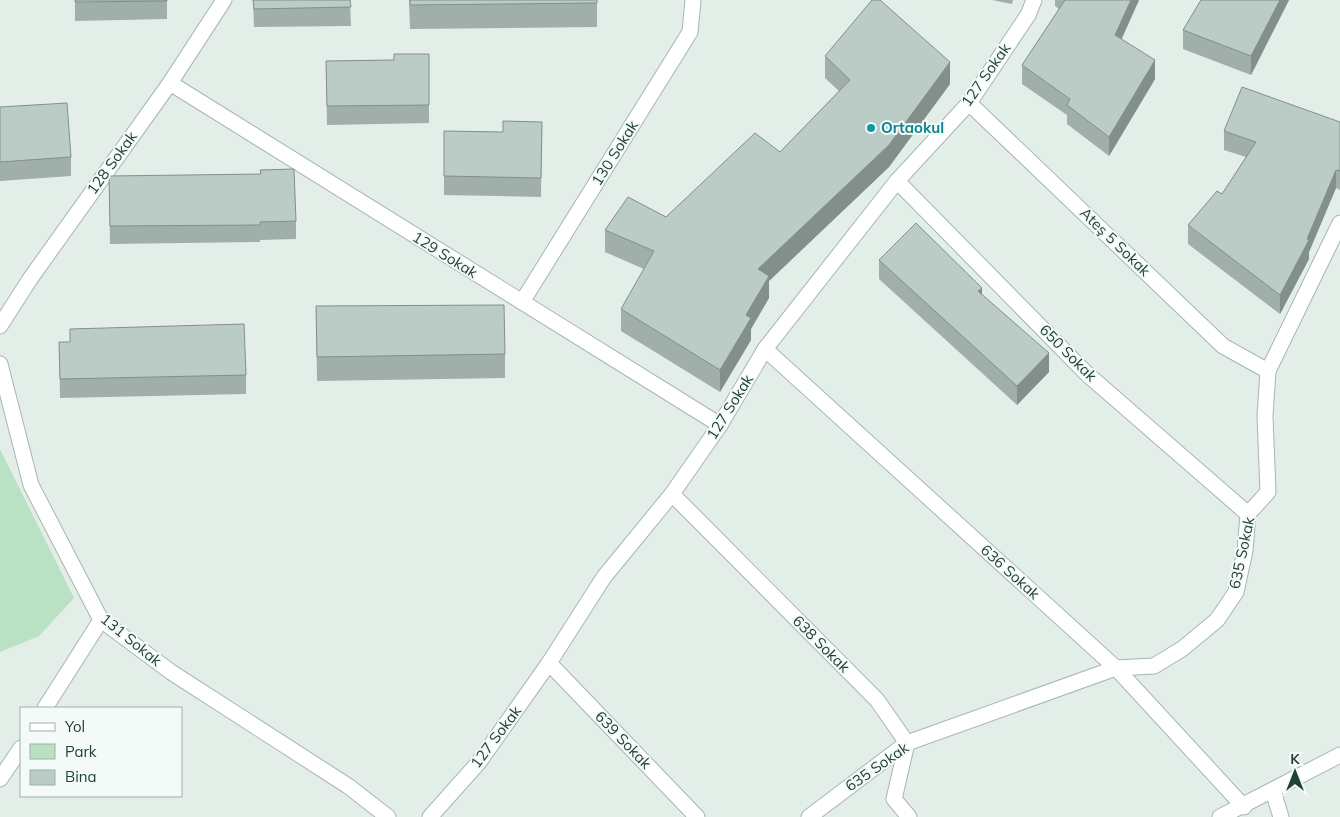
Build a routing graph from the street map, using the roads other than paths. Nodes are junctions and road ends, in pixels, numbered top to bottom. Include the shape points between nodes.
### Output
1 (224, 0) edge
2 (693, 0) edge
3 (1034, 0) edge
4 (170, 83) junction
5 (969, 102) junction
6 (897, 181) junction
7 (1340, 223) edge
8 (522, 302) junction
9 (0, 326) edge
10 (765, 349) junction
11 (0, 364) edge
12 (1268, 371) junction
13 (720, 425) junction
14 (672, 494) junction
15 (1248, 514) junction
16 (101, 620) junction
17 (549, 664) junction
18 (1116, 668) junction
19 (46, 707) edge
20 (907, 743) junction
21 (20, 749) edge
22 (1340, 756) edge
23 (0, 779) edge
24 (1273, 791) junction
25 (1244, 806) junction
26 (388, 817) edge
27 (430, 817) edge
28 (697, 817) edge
29 (809, 817) edge
30 (909, 817) edge
31 (1220, 817) edge
32 (1281, 817) edge

1 - 4 street, 128 Sokak
2 - 8 street, 130 Sokak via 690,32
3 - 5 street, 127 Sokak via 1028,15
4 - 8 street, 129 Sokak
4 - 9 street, 128 Sokak via 30,278
5 - 6 street, 127 Sokak
5 - 12 street, Ateş 5 Sokak via 1223,346
6 - 10 street, 127 Sokak
6 - 15 street, 650 Sokak via 1087,374
7 - 12 street, 635 Sokak
8 - 13 street, 129 Sokak
10 - 13 street, 127 Sokak
10 - 18 street, 636 Sokak
11 - 16 street, 131 Sokak via 32,486
12 - 15 street, 635 Sokak via 1265,416 1268,492
13 - 14 street, 127 Sokak
14 - 17 street, 127 Sokak via 604,578
14 - 20 street, 638 Sokak via 878,700
15 - 18 street, 635 Sokak via 1245,551 1236,592 1217,620 1182,649 1154,666
16 - 19 street
16 - 26 street, 131 Sokak via 171,672 348,786
17 - 27 street, 127 Sokak via 479,762
17 - 28 street, 639 Sokak
18 - 20 street, 635 Sokak
18 - 25 street, 636 Sokak
20 - 29 street, 635 Sokak
20 - 30 street via 894,799
21 - 23 street
22 - 24 street
24 - 25 street
24 - 32 street
25 - 31 street

